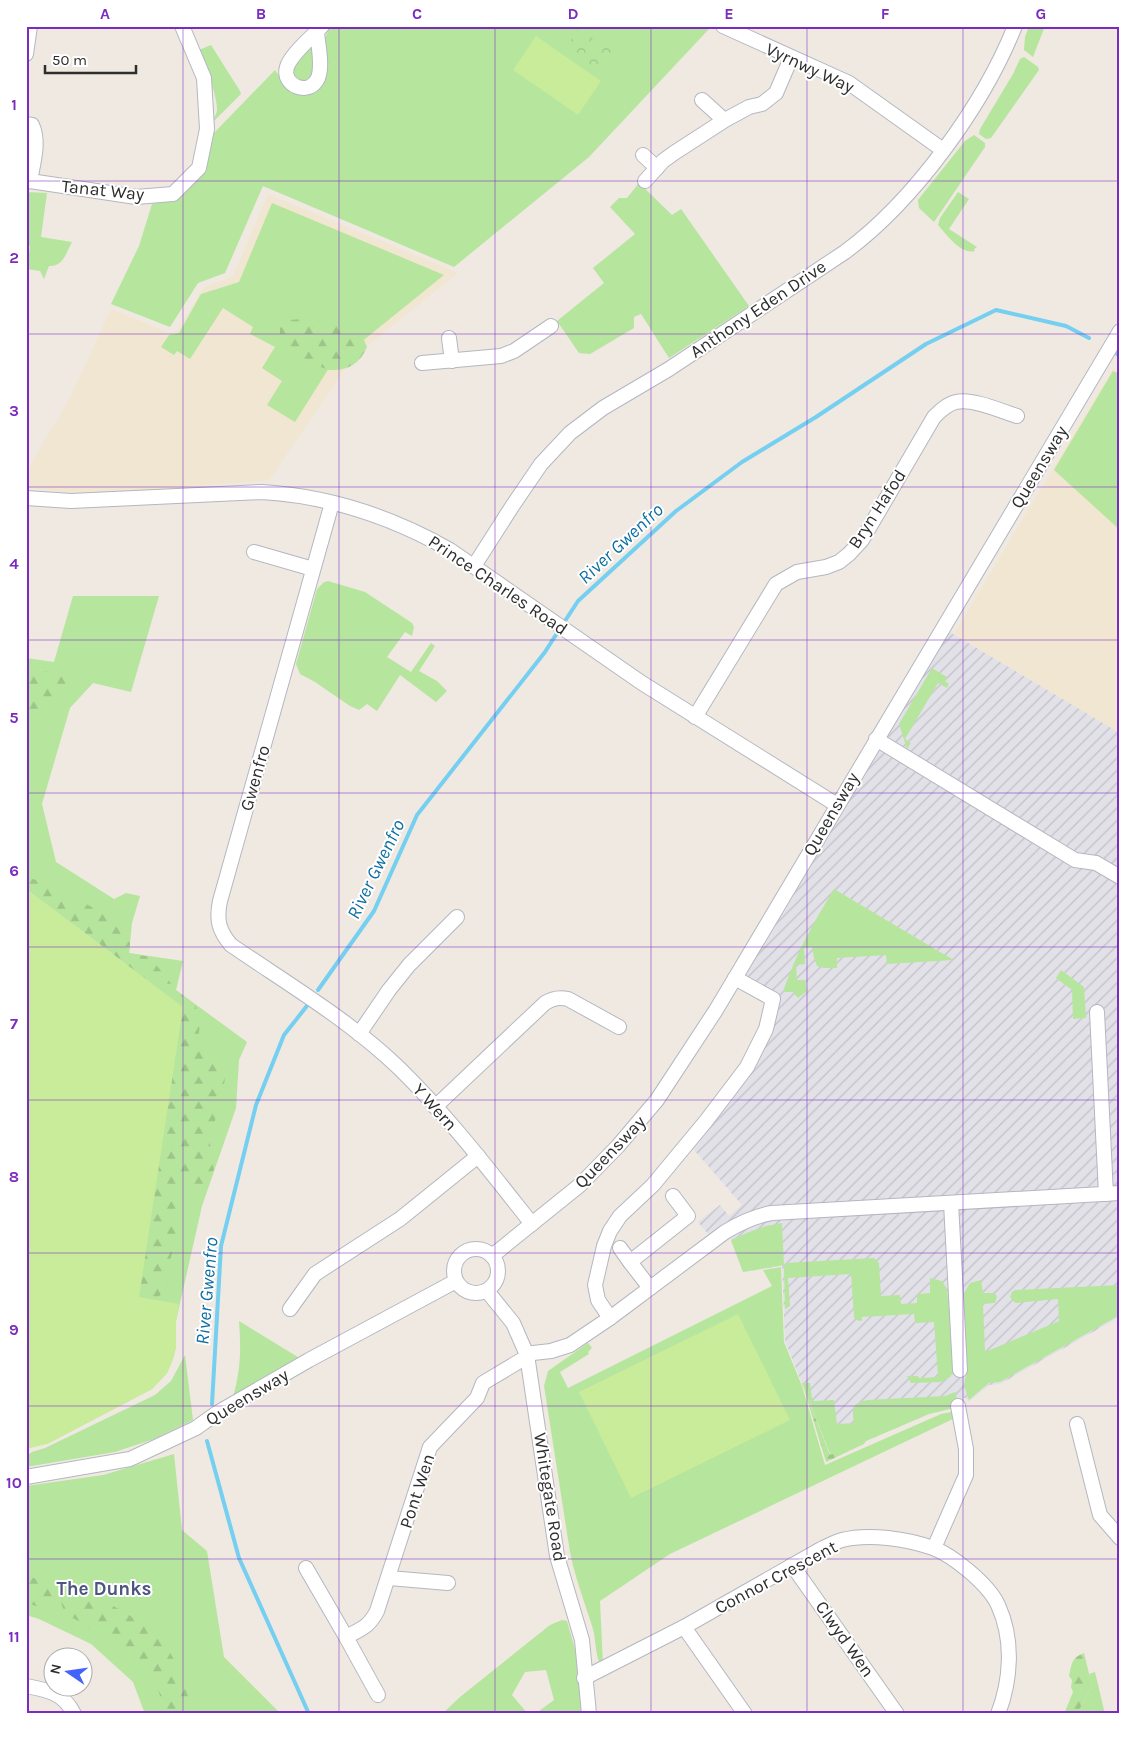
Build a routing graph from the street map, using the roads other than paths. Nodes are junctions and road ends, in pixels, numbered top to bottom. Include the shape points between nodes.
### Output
1 (30, 26) edge
2 (182, 26) edge
3 (723, 26) edge
4 (1015, 26) edge
5 (26, 54) edge
6 (791, 58) junction
7 (702, 100) dead end
8 (724, 120) junction
9 (26, 124) edge
10 (942, 150) junction
11 (643, 155) dead end
12 (657, 168) junction
13 (645, 181) dead end
14 (28, 182) edge
15 (551, 326) dead end
16 (1120, 331) edge
17 (449, 338) dead end
18 (452, 361) junction
19 (422, 363) dead end
20 (1017, 416) dead end
21 (26, 498) edge
22 (332, 503) junction
23 (254, 552) dead end
24 (474, 566) junction
25 (313, 568) junction
26 (695, 716) junction
27 (876, 739) junction
28 (836, 805) junction
29 (1120, 877) edge
30 (457, 917) dead end
31 (735, 978) junction
32 (322, 1006) joint
33 (1097, 1012) dead end
34 (619, 1028) dead end
35 (359, 1034) junction
36 (435, 1107) junction
37 (478, 1156) junction
38 (1113, 1193) edge
39 (673, 1196) dead end
40 (951, 1203) junction
41 (532, 1224) junction
42 (620, 1248) dead end
43 (492, 1256) junction
44 (630, 1262) junction
45 (456, 1281) junction
46 (650, 1288) junction
47 (487, 1291) junction
48 (290, 1310) dead end
49 (610, 1318) junction
50 (527, 1355) junction
51 (960, 1370) dead end
52 (958, 1406) dead end
53 (1077, 1424) dead end
54 (26, 1477) edge
55 (1120, 1538) edge
56 (934, 1548) junction
57 (792, 1565) junction
58 (306, 1568) dead end
59 (389, 1578) junction
60 (448, 1583) dead end
61 (684, 1627) junction
62 (346, 1637) junction
63 (584, 1678) junction
64 (26, 1686) edge
65 (378, 1695) dead end
66 (74, 1714) edge
67 (588, 1714) edge
68 (745, 1714) edge
69 (897, 1714) edge
70 (998, 1714) edge

1 - 5 street
2 - 14 street, Tanat Way via 204,78 207,129 199,168 173,194 136,197
3 - 6 street, Vyrnwy Way
4 - 10 street, Anthony Eden Drive via 990,80
6 - 8 street via 776,93 762,104
6 - 10 street, Vyrnwy Way via 849,83
7 - 8 street
8 - 12 street
9 - 14 street via 32,125 36,133
10 - 24 street, Anthony Eden Drive via 900,202 856,244 669,369 603,408 570,433 532,477
11 - 12 street
12 - 13 street
15 - 18 street via 501,356
16 - 27 street, Queensway
17 - 18 street
18 - 19 street
20 - 26 street, Bryn Hafod via 967,401 941,410 862,540 839,562 797,572 776,584
21 - 22 street, Prince Charles Road via 71,501 262,492
22 - 24 street, Prince Charles Road via 420,533
22 - 25 street, Gwenfro
23 - 25 street
24 - 26 street, Prince Charles Road via 642,684
25 - 32 street, Gwenfro via 218,914 218,926 231,945
26 - 28 street, Prince Charles Road
27 - 28 street, Queensway
27 - 29 street via 1075,860 1096,863
28 - 31 street, Queensway
30 - 35 street via 409,965
31 - 41 street, Queensway via 646,1115 580,1185
31 - 49 street via 773,999 766,1029 747,1067 712,1114 610,1231 595,1285 598,1300
32 - 35 street, Y Wern
33 - 38 street
34 - 36 street via 568,999 553,999
35 - 36 street, Y Wern
36 - 37 street, Y Wern
37 - 41 street, Y Wern
37 - 48 street via 400,1219 315,1274
38 - 40 street, Pont Wen
39 - 44 street via 688,1216
40 - 46 street, Pont Wen via 759,1215 725,1232
40 - 51 street
41 - 43 street, Queensway
42 - 44 street
43 - 45 street via 479,1250 460,1255 454,1268
43 - 47 street via 498,1274
44 - 46 street
45 - 47 street via 466,1291
45 - 54 street, Queensway via 309,1360 196,1428 130,1459
46 - 49 street, Pont Wen
47 - 50 street, Whitegate Road via 513,1323
49 - 50 street, Pont Wen via 570,1345
50 - 59 street, Pont Wen via 483,1383 478,1398 430,1447
50 - 63 street, Whitegate Road via 557,1556 582,1640
52 - 56 street via 966,1449 966,1475
53 - 55 street via 1100,1515
56 - 57 street, Connor Crescent via 888,1538 863,1537 842,1540
56 - 70 street, Connor Crescent via 962,1566 998,1605 1010,1667
57 - 61 street, Connor Crescent
57 - 69 street, Clwyd Wen
58 - 62 street
59 - 60 street
59 - 62 street, Pont Wen via 372,1622
61 - 63 street, Connor Crescent
61 - 68 street
62 - 65 street
63 - 67 street, Whitegate Road
64 - 66 street via 58,1694

